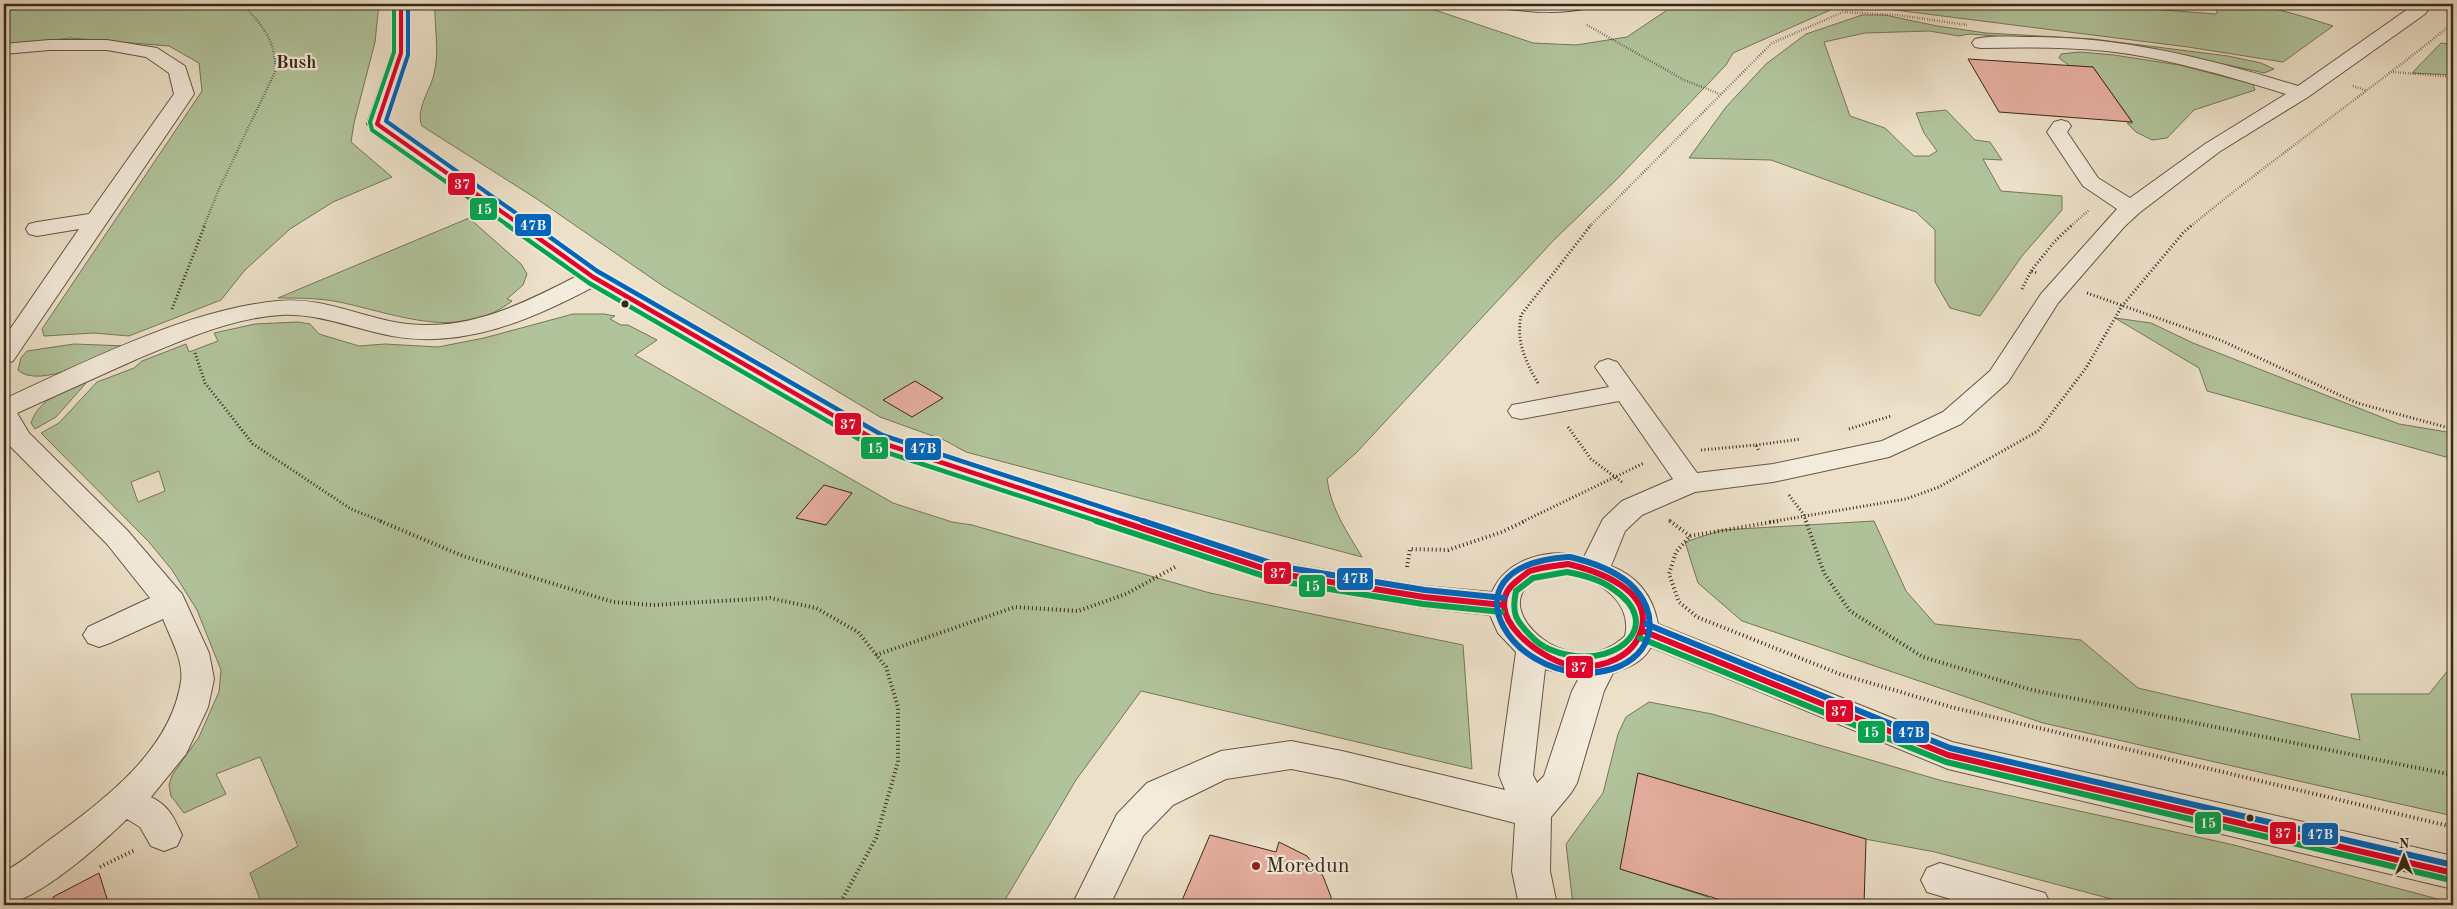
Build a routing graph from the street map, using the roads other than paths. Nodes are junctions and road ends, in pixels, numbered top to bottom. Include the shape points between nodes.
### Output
1 (401, 4) edge
2 (1507, 4) edge
3 (2424, 4) edge
4 (1581, 12) edge
5 (1981, 43) dead end
6 (4, 50) edge
7 (2301, 93) junction
8 (2061, 126) dead end
9 (2132, 208) junction
10 (95, 220) junction
11 (37, 228) dead end
12 (593, 277) junction
13 (4, 356) edge
14 (1608, 367) dead end
15 (1626, 392) junction
16 (4, 409) edge
17 (1521, 411) dead end
18 (4, 414) edge
19 (1690, 482) junction
20 (1594, 570) junction
21 (171, 602) junction
22 (1504, 605) junction
23 (1643, 631) junction
24 (98, 635) dead end
25 (1532, 650) junction
26 (1602, 664) junction
27 (124, 800) junction
28 (1533, 812) junction
29 (164, 835) dead end
30 (2453, 873) edge
31 (1940, 880) dead end
32 (4, 889) edge
33 (1090, 905) edge
34 (1538, 905) edge
35 (2032, 905) edge

1 - 12 street via 401,54 377,124
2 - 4 street
3 - 7 street
5 - 7 street via 2092,45 2147,51 2223,68
6 - 10 street via 50,45 107,45 151,52 178,70 184,94
7 - 9 street via 2212,148
8 - 9 street via 2057,132 2090,182
9 - 19 street via 2049,299 1999,376 1952,418 1889,448 1773,473
10 - 11 street
10 - 13 street
12 - 16 street via 506,320 452,332 391,329 311,308 249,312 183,332
12 - 22 street via 879,442 1281,574
14 - 15 street
15 - 17 street
15 - 19 street
18 - 21 street via 19,439 117,537
19 - 20 street via 1632,508 1613,526
20 - 22 street via 1568,564 1544,565 1523,573 1508,587
20 - 23 street via 1615,580 1632,595 1642,613
21 - 24 street
21 - 27 street via 193,653 198,679 191,708 174,744 144,782
22 - 25 street via 1507,620 1517,636
23 - 26 street via 1636,646 1622,658
23 - 30 street via 1948,755
25 - 26 street via 1566,664
25 - 28 street via 1516,775
26 - 28 street via 1588,691 1559,783
27 - 29 street via 153,816
27 - 32 street via 91,830 22,881
28 - 33 street via 1291,755 1221,765 1160,794 1130,824
28 - 34 street via 1531,870
31 - 35 street

